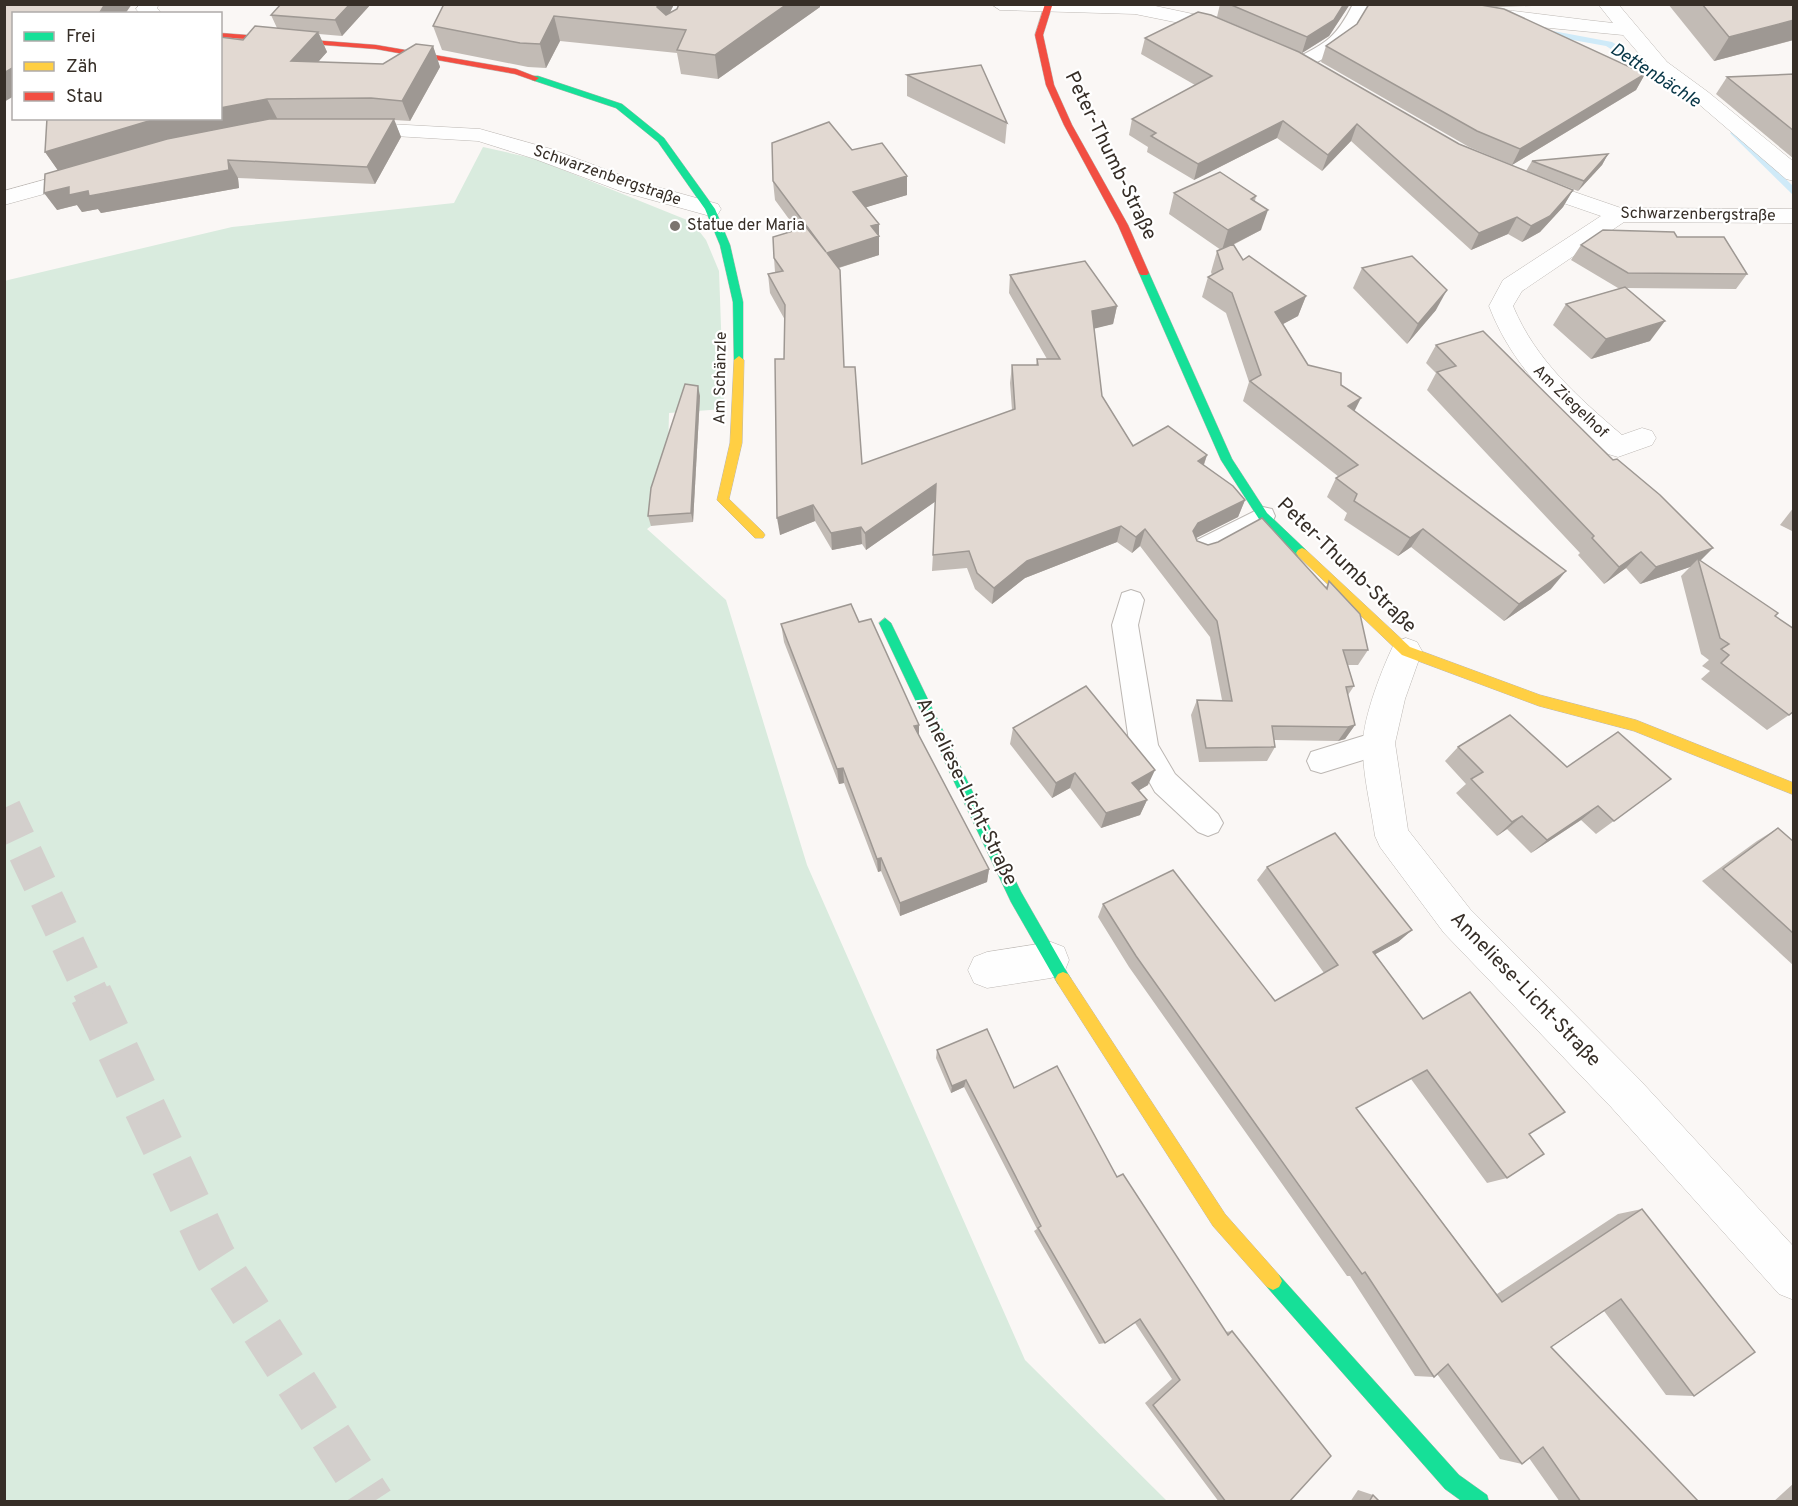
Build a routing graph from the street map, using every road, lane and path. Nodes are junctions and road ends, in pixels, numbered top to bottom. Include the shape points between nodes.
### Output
1 (1000, 4) edge
2 (1421, 4) edge
3 (1607, 4) edge
4 (1046, 5) edge
5 (1361, 5) edge
6 (1628, 30) junction
7 (222, 34) edge
8 (1245, 36) edge
9 (1294, 58) joint
10 (1321, 74) edge
11 (334, 128) edge
12 (106, 169) edge
13 (1794, 174) edge
14 (1513, 176) edge
15 (4, 198) edge
16 (710, 209) junction
17 (1619, 215) junction
18 (1794, 216) edge
19 (1642, 438) dead end
20 (1263, 516) junction
21 (759, 535) dead end
22 (1202, 549) edge
23 (1131, 600) dead end
24 (885, 623) dead end
25 (1406, 651) junction
26 (1378, 743) junction
27 (1321, 761) dead end
28 (1794, 789) edge
29 (1208, 823) dead end
30 (1051, 960) junction
31 (987, 970) dead end
32 (1794, 1279) edge
33 (1480, 1502) edge

1 - 4 street
2 - 6 street via 1486,16
3 - 6 street
4 - 8 street via 1135,8 1214,24
4 - 20 street, Peter-Thumb-Straße via 1039,35 1050,85 1123,225 1227,460
5 - 9 lane via 1341,43
6 - 13 street via 1660,66
7 - 16 street, Schwarzenbergstraße via 376,47 516,72 619,106 661,140
9 - 10 street
11 - 16 street, Schwarzenbergstraße via 379,127 480,135 631,187
12 - 15 street
14 - 17 street, Schwarzenbergstraße
16 - 21 street, Am Schänzle via 725,245 738,302 740,393 736,443 723,500
17 - 18 street, Schwarzenbergstraße
17 - 19 street, Am Ziegelhof via 1512,286 1501,306 1508,331 1530,363 1573,406 1618,447
20 - 22 lane
20 - 25 street, Peter-Thumb-Straße
23 - 29 lane via 1125,625 1144,748 1165,783
24 - 30 street, Anneliese-Licht-Straße via 1016,897
25 - 26 street, Anneliese-Licht-Straße
25 - 28 street, Peter-Thumb-Straße via 1539,700 1636,726
26 - 27 lane
26 - 32 street, Anneliese-Licht-Straße via 1392,836 1450,912 1624,1093
30 - 31 street
30 - 33 street, Anneliese-Licht-Straße via 1219,1220 1452,1482

